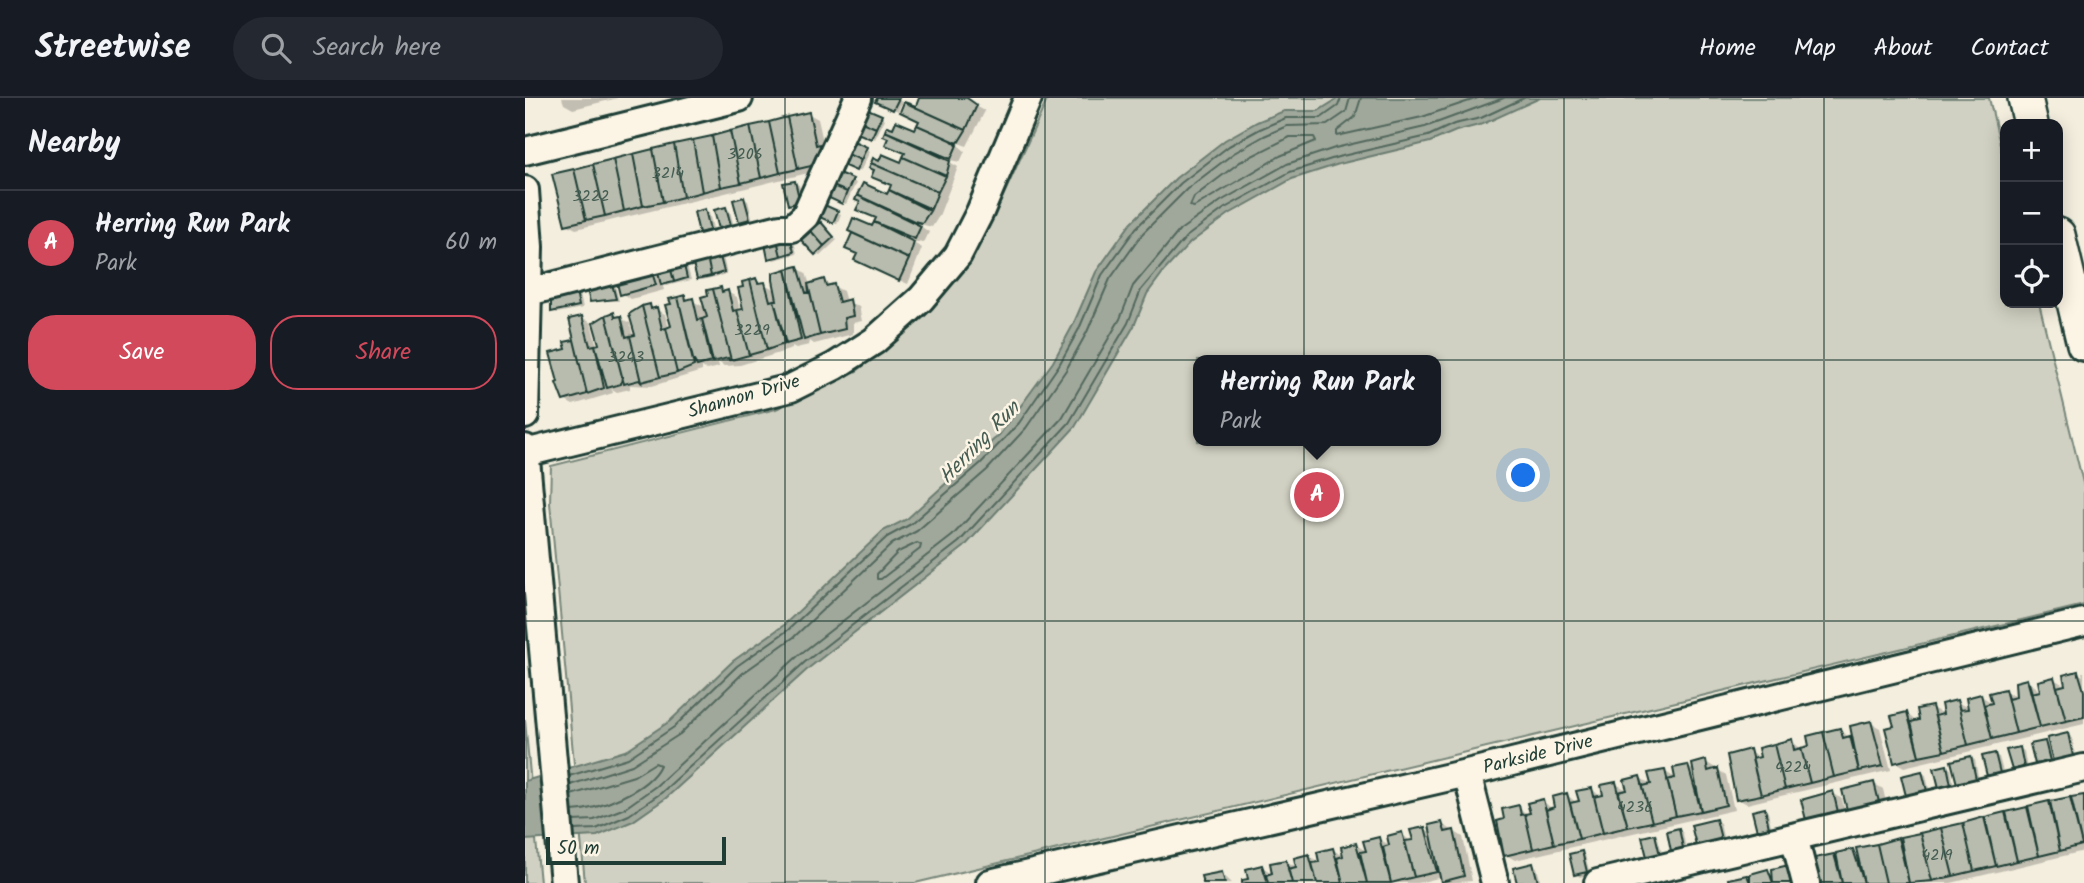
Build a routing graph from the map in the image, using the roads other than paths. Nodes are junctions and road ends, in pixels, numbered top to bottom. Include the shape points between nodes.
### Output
1 (739, 98) edge
2 (858, 98) edge
3 (1028, 98) edge
4 (2025, 98) edge
5 (2030, 119) edge
6 (525, 151) edge
7 (525, 190) edge
8 (2061, 245) edge
9 (526, 293) edge
10 (2084, 344) edge
11 (525, 415) edge
12 (525, 451) edge
13 (2084, 622) edge
14 (2084, 768) edge
15 (1467, 772) junction
16 (1794, 837) junction
17 (564, 879) edge
18 (990, 883) edge
19 (1495, 883) edge
20 (1598, 883) edge
21 (1806, 883) edge

1 - 6 street
2 - 9 street via 805,216 792,228
3 - 12 street, Shannon Drive via 958,255 921,299 874,341 791,388
4 - 5 main road
7 - 9 street
8 - 10 main road
9 - 11 street
12 - 17 street
13 - 15 street, Parkside Drive
14 - 16 street
15 - 18 street, Parkside Drive
15 - 19 street
16 - 20 street
16 - 21 street

